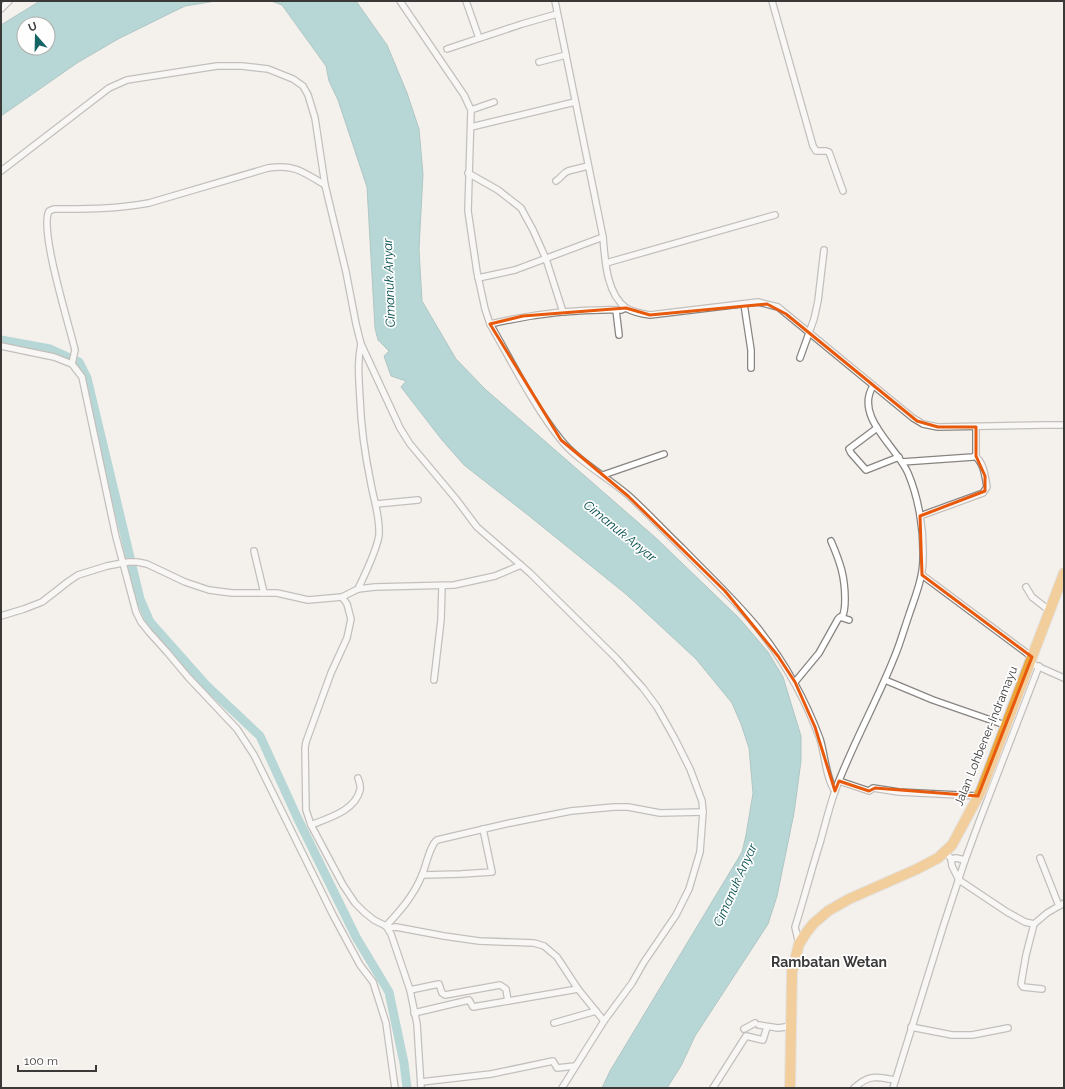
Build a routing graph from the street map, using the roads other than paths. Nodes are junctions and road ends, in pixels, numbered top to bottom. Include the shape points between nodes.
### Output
1 (9, 1) edge
2 (400, 1) edge
3 (466, 1) edge
4 (555, 1) edge
5 (772, 1) edge
6 (1, 9) edge
7 (557, 14) junction
8 (478, 38) junction
9 (447, 50) dead end
10 (566, 55) junction
11 (539, 62) dead end
12 (494, 102) dead end
13 (575, 102) junction
14 (471, 110) junction
15 (471, 127) junction
16 (588, 166) junction
17 (1, 171) edge
18 (468, 173) junction
19 (556, 181) dead end
20 (325, 185) junction
21 (843, 191) dead end
22 (775, 215) dead end
23 (603, 237) junction
24 (824, 250) dead end
25 (546, 259) junction
26 (609, 262) junction
27 (478, 278) junction
28 (744, 304) junction
29 (626, 308) junction
30 (616, 310) junction
31 (563, 312) junction
32 (490, 324) junction
33 (810, 332) junction
34 (619, 335) dead end
35 (361, 344) junction
36 (1, 346) edge
37 (800, 358) dead end
38 (73, 361) junction
39 (750, 368) dead end
40 (872, 386) junction
41 (1064, 425) edge
42 (976, 427) junction
43 (877, 428) junction
44 (664, 454) dead end
45 (975, 456) junction
46 (899, 457) junction
47 (902, 462) junction
48 (603, 475) junction
49 (418, 500) dead end
50 (376, 504) junction
51 (920, 516) junction
52 (831, 541) dead end
53 (254, 551) dead end
54 (126, 563) junction
55 (521, 565) junction
56 (1064, 573) edge
57 (922, 575) junction
58 (442, 586) junction
59 (1026, 587) dead end
60 (358, 589) junction
61 (264, 593) junction
62 (342, 597) junction
63 (1050, 611) junction
64 (1, 616) edge
65 (842, 618) junction
66 (849, 620) dead end
67 (1035, 663) junction
68 (1064, 678) edge
69 (434, 680) dead end
70 (885, 680) junction
71 (795, 682) junction
72 (1005, 725) junction
73 (358, 778) dead end
74 (839, 781) junction
75 (835, 791) junction
76 (978, 796) junction
77 (703, 812) junction
78 (311, 825) junction
79 (483, 829) junction
80 (951, 856) junction
81 (1040, 858) dead end
82 (964, 860) junction
83 (422, 875) junction
84 (957, 877) junction
85 (1061, 904) edge
86 (1034, 924) junction
87 (387, 927) junction
88 (799, 944) junction
89 (578, 989) junction
90 (1042, 989) dead end
91 (410, 990) junction
92 (508, 1001) junction
93 (596, 1011) junction
94 (414, 1013) junction
95 (604, 1021) junction
96 (554, 1023) dead end
97 (792, 1026) junction
98 (767, 1027) junction
99 (911, 1027) junction
100 (1008, 1028) dead end
101 (744, 1029) dead end
102 (575, 1066) junction
103 (892, 1079) junction
104 (421, 1085) edge
105 (395, 1088) edge
106 (561, 1088) edge
107 (713, 1088) edge
108 (790, 1088) edge
109 (854, 1088) edge
110 (893, 1088) edge

1 - 6 street
2 - 14 street via 468,101
3 - 8 street
4 - 7 street
5 - 21 street via 815,150 829,152
7 - 8 street
7 - 10 street
8 - 9 street
10 - 11 street
10 - 13 street
12 - 14 street
13 - 15 street
13 - 16 street
14 - 15 street
15 - 18 street
16 - 19 street via 565,172 562,178
16 - 23 street
17 - 20 street via 116,84 126,80 217,66 242,66 268,69 293,79 302,86 308,95 315,118
18 - 25 street via 498,190 521,208
18 - 27 street via 468,211
20 - 35 street
20 - 38 street via 297,169 280,166 131,207 49,211 47,233 73,343
22 - 26 street
23 - 25 street
23 - 26 street
24 - 33 street via 818,301
25 - 27 street
25 - 31 street
26 - 29 street via 611,286
27 - 32 street
28 - 29 street via 650,315
28 - 33 street via 758,302 778,307
28 - 39 street via 751,350
29 - 30 street
30 - 31 street
30 - 34 street
31 - 32 street via 523,316
32 - 48 street via 538,407 561,440
33 - 37 street
33 - 40 street
35 - 50 street via 358,376 360,413 364,450
35 - 55 street via 392,412 410,444 477,527
36 - 38 street
38 - 54 street via 82,377 116,538
40 - 42 street via 923,424 938,427
40 - 43 street via 868,400 870,414
41 - 42 street
42 - 45 street
43 - 46 street
43 - 46 street via 849,449 851,454 866,470
44 - 48 street
45 - 47 street
45 - 51 street via 985,476 987,487 983,493
46 - 47 street
47 - 51 street via 911,480
48 - 71 street via 628,496 725,591 756,627
49 - 50 street
50 - 60 street via 379,536
51 - 57 street
52 - 65 street via 844,575 845,607
53 - 61 street
54 - 61 street via 147,564 209,590 232,594
54 - 64 street via 78,575 42,602
54 - 105 street via 136,612 141,622 246,742 333,915 360,965 373,982 386,1023
55 - 58 street via 495,576
55 - 77 street via 643,688 675,739 690,769 702,801
56 - 63 highway, Jalan Lohbener-Indramayu
57 - 67 street
57 - 70 street via 898,650
58 - 60 street
58 - 69 street
59 - 63 street via 1032,597
60 - 62 street
61 - 62 street via 308,600
62 - 78 street via 351,619 349,630 319,704 305,748 306,810
63 - 67 highway, Jalan Lohbener-Indramayu
65 - 66 street
65 - 71 street via 838,619 813,661
67 - 68 street
67 - 72 highway, Jalan Lohbener-Indramayu
67 - 82 street
70 - 72 street
70 - 74 street
71 - 75 street via 815,727 825,755 830,785
72 - 76 highway, Jalan Lohbener-Indramayu
73 - 78 street via 360,792 350,806
74 - 75 street
74 - 76 street via 869,791 873,788 899,792
75 - 88 street via 795,927
76 - 80 highway, Jalan Lohbener-Indramayu via 956,839
77 - 79 street via 660,813 614,807 570,811
77 - 95 street via 700,852 689,889 676,914
78 - 87 street via 355,903 374,920
79 - 83 street via 434,842
79 - 83 street via 492,872
80 - 82 street
80 - 84 street
80 - 88 highway, Jalan Lohbener-Indramayu via 938,858 828,911 813,924
81 - 85 street
82 - 84 street
83 - 87 street via 413,895
84 - 86 street via 1007,912
84 - 99 street
85 - 86 street
86 - 90 street via 1021,984 1023,987
87 - 89 street via 479,941 534,943 544,946 557,957
87 - 91 street
88 - 97 highway, Jalan Lohbener-Indramayu via 792,972
89 - 92 street
89 - 93 street
91 - 92 street via 439,984 442,993 445,994 500,985 506,989
91 - 94 street
92 - 94 street via 473,1007 469,1000
93 - 95 street
93 - 96 street
94 - 104 street
95 - 102 street
97 - 98 street
97 - 108 highway, Jalan Lohbener-Indramayu
98 - 101 street via 757,1024
98 - 107 street via 763,1040 746,1036
99 - 100 street via 972,1036
99 - 103 street
102 - 104 street via 557,1068 553,1061
102 - 106 street
103 - 109 street via 868,1078
103 - 110 street

